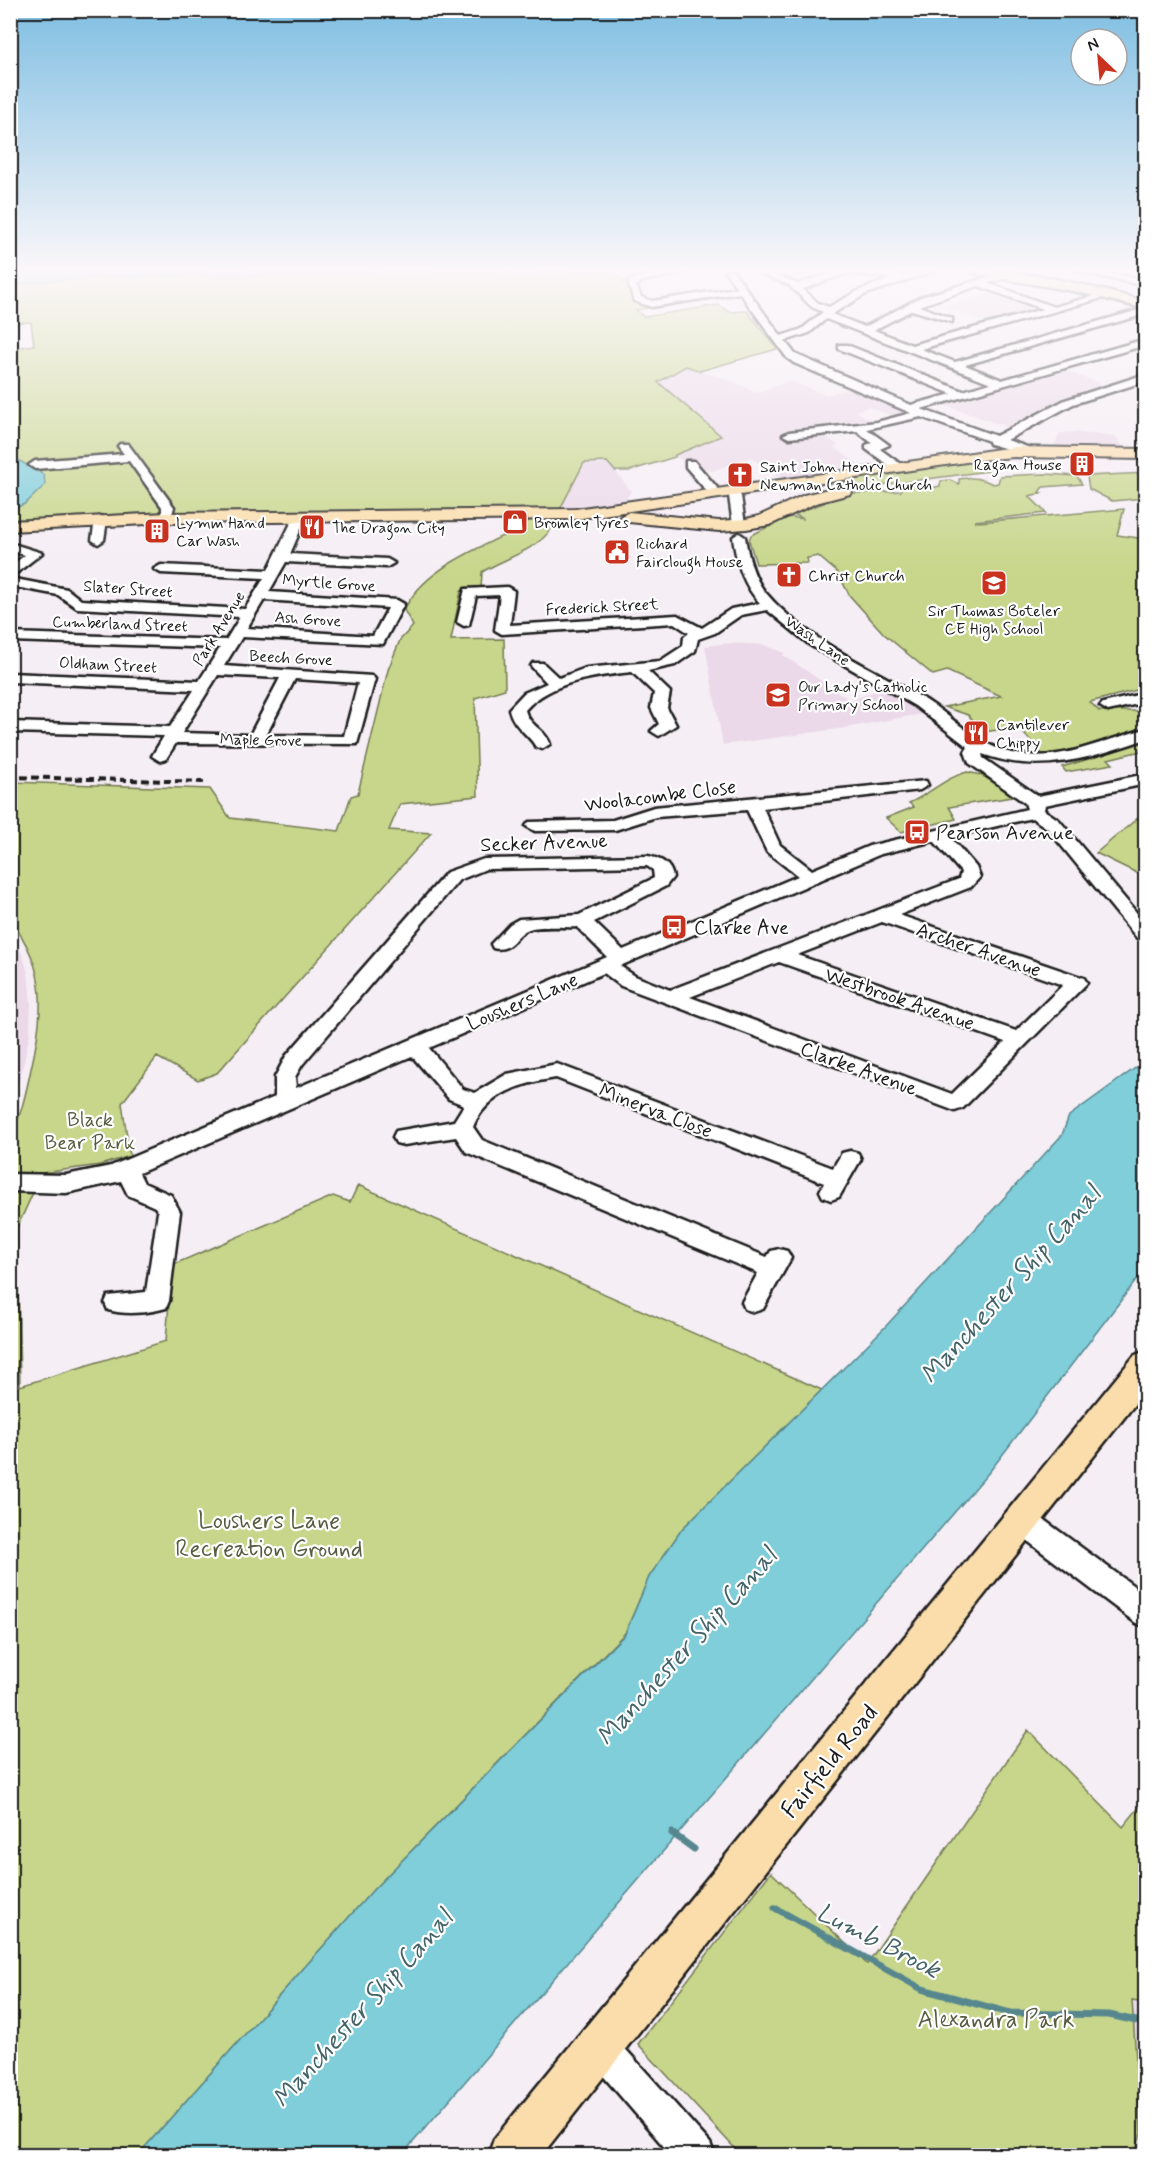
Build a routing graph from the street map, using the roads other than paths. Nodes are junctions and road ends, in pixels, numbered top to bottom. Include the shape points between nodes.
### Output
1 (823, 372) edge
2 (907, 372) edge
3 (975, 372) edge
4 (1044, 372) edge
5 (1146, 377) edge
6 (1099, 379) dead end
7 (1004, 384) junction
8 (1117, 386) junction
9 (962, 394) junction
10 (915, 411) junction
11 (862, 431) dead end
12 (789, 435) dead end
13 (894, 436) dead end
14 (876, 440) junction
15 (124, 444) dead end
16 (995, 447) junction
17 (130, 457) junction
18 (963, 457) junction
19 (1143, 458) edge
20 (690, 464) dead end
21 (35, 465) dead end
22 (895, 466) junction
23 (1119, 471) dead end
24 (970, 474) dead end
25 (726, 494) junction
26 (647, 503) junction
27 (575, 514) junction
28 (300, 517) junction
29 (166, 518) junction
30 (769, 519) junction
31 (101, 520) junction
32 (663, 520) junction
33 (10, 526) edge
34 (739, 531) junction
35 (98, 540) dead end
36 (10, 547) edge
37 (214, 557) dead end
38 (282, 558) junction
39 (387, 563) dead end
40 (161, 569) dead end
41 (206, 571) junction
42 (10, 574) edge
43 (272, 574) junction
44 (17, 584) edge
45 (10, 593) edge
46 (260, 596) junction
47 (770, 605) junction
48 (248, 612) junction
49 (464, 622) dead end
50 (700, 633) junction
51 (10, 637) edge
52 (233, 638) junction
53 (378, 641) joint
54 (538, 666) dead end
55 (637, 669) junction
56 (213, 670) junction
57 (290, 674) junction
58 (10, 677) edge
59 (555, 683) junction
60 (203, 686) junction
61 (1146, 697) edge
62 (1108, 706) dead end
63 (10, 727) edge
64 (557, 734) dead end
65 (1146, 734) edge
66 (173, 735) junction
67 (256, 739) junction
68 (351, 741) joint
69 (675, 742) dead end
70 (976, 747) junction
71 (160, 756) dead end
72 (1019, 760) junction
73 (998, 776) junction
74 (1146, 779) edge
75 (920, 785) dead end
76 (753, 805) junction
77 (1035, 807) junction
78 (536, 826) dead end
79 (938, 835) junction
80 (811, 878) junction
81 (881, 915) junction
82 (584, 921) junction
83 (1144, 934) edge
84 (500, 944) dead end
85 (779, 955) junction
86 (613, 962) junction
87 (1077, 983) joint
88 (670, 998) junction
89 (1021, 1040) junction
90 (415, 1046) junction
91 (286, 1101) junction
92 (478, 1102) junction
93 (462, 1128) junction
94 (404, 1137) dead end
95 (850, 1159) dead end
96 (127, 1170) junction
97 (10, 1182) edge
98 (754, 1302) dead end
99 (117, 1303) dead end
100 (1146, 1365) edge
101 (1023, 1521) junction
102 (1146, 1613) edge
103 (599, 2045) junction
104 (511, 2156) edge
105 (697, 2156) edge

1 - 10 street
2 - 9 street
3 - 7 street
4 - 7 street
5 - 8 street
6 - 8 street
7 - 9 street
8 - 16 street via 1069,402
9 - 10 street
10 - 12 street via 877,425
10 - 16 street
11 - 14 street
13 - 14 street
14 - 22 street via 883,444 870,447
15 - 17 street
16 - 18 highway
16 - 18 highway via 991,461 997,470
16 - 19 highway
17 - 21 street
17 - 29 street via 168,507
18 - 22 highway
19 - 23 highway
20 - 25 street
22 - 25 highway
24 - 30 highway via 851,489 810,499
25 - 26 highway
25 - 30 highway via 759,496 773,509
25 - 34 street, Wash Lane
26 - 27 highway
26 - 32 highway via 646,513
27 - 28 highway
27 - 32 highway
28 - 29 highway
28 - 38 street, Park Avenue
29 - 31 highway
30 - 34 highway
31 - 33 highway
31 - 35 street
32 - 34 highway
34 - 47 street, Wash Lane via 750,576
36 - 42 street via 35,552
37 - 41 street
38 - 39 street
38 - 43 street, Park Avenue
40 - 41 street
41 - 43 street
43 - 46 street, Park Avenue
44 - 45 street
44 - 48 street, Slater Street via 62,592 77,604
46 - 48 street, Park Avenue
46 - 53 street, Myrtle Grove via 397,604
47 - 50 street via 736,612
47 - 70 street, Wash Lane via 841,658 935,712
48 - 52 street, Park Avenue
49 - 50 street, Frederick Street via 470,592 507,591 502,630 677,619
50 - 55 street via 691,637 690,648 670,662
51 - 52 street, Cumberland Street
52 - 53 street, Ash Grove
52 - 56 street, Park Avenue
54 - 59 street
55 - 59 street via 586,672
55 - 69 street via 662,692 659,708 668,725 653,730
56 - 57 street, Beech Grove
56 - 60 street, Park Avenue
57 - 67 street
57 - 68 street, Beech Grove via 367,679
58 - 60 street, Oldham Street
59 - 64 street via 523,693 517,709 518,717 541,741
60 - 66 street, Park Avenue
61 - 62 street
63 - 66 street, Maple Grove
65 - 72 street via 1064,760
66 - 67 street, Maple Grove
66 - 71 street, Park Avenue
67 - 68 street, Maple Grove
70 - 72 street
70 - 73 street, Wash Lane via 975,760
72 - 73 street via 1003,765
73 - 77 street, Wash Lane
74 - 77 street, Loushers Lane
75 - 76 street, Woolacombe Close via 904,793
76 - 78 street, Woolacombe Close via 654,812 615,825
76 - 80 street, Woolacombe Close via 773,848
77 - 79 street, Loushers Lane
77 - 83 street, Wash Lane
79 - 80 street, Loushers Lane via 875,850
79 - 81 street via 970,870 971,877 965,883
80 - 86 street, Loushers Lane
81 - 85 street
81 - 87 street, Archer Avenue
82 - 84 street via 526,923
82 - 86 street
82 - 91 street, Secker Avenue via 660,882 664,877 662,868 648,861 484,864 466,868 453,876 293,1061 285,1077
85 - 88 street
85 - 89 street, Westbrook Avenue
86 - 88 street, Clarke Avenue via 627,981
86 - 90 street, Loushers Lane
87 - 89 street, Clarke Avenue
88 - 89 street, Clarke Avenue via 955,1103
90 - 91 street, Loushers Lane
90 - 92 street via 456,1094
91 - 96 street, Loushers Lane
92 - 93 street, Minerva Close
92 - 95 street, Minerva Close via 488,1092 526,1074 557,1071 835,1185
93 - 94 street
93 - 98 street via 474,1146 502,1159 776,1263
96 - 97 street, Loushers Lane via 77,1183
96 - 99 street via 136,1189 163,1201 169,1212 157,1301
100 - 101 main road, Fairfield Road
101 - 102 street
101 - 103 main road, Fairfield Road
103 - 104 main road, Fairfield Road
103 - 105 street

